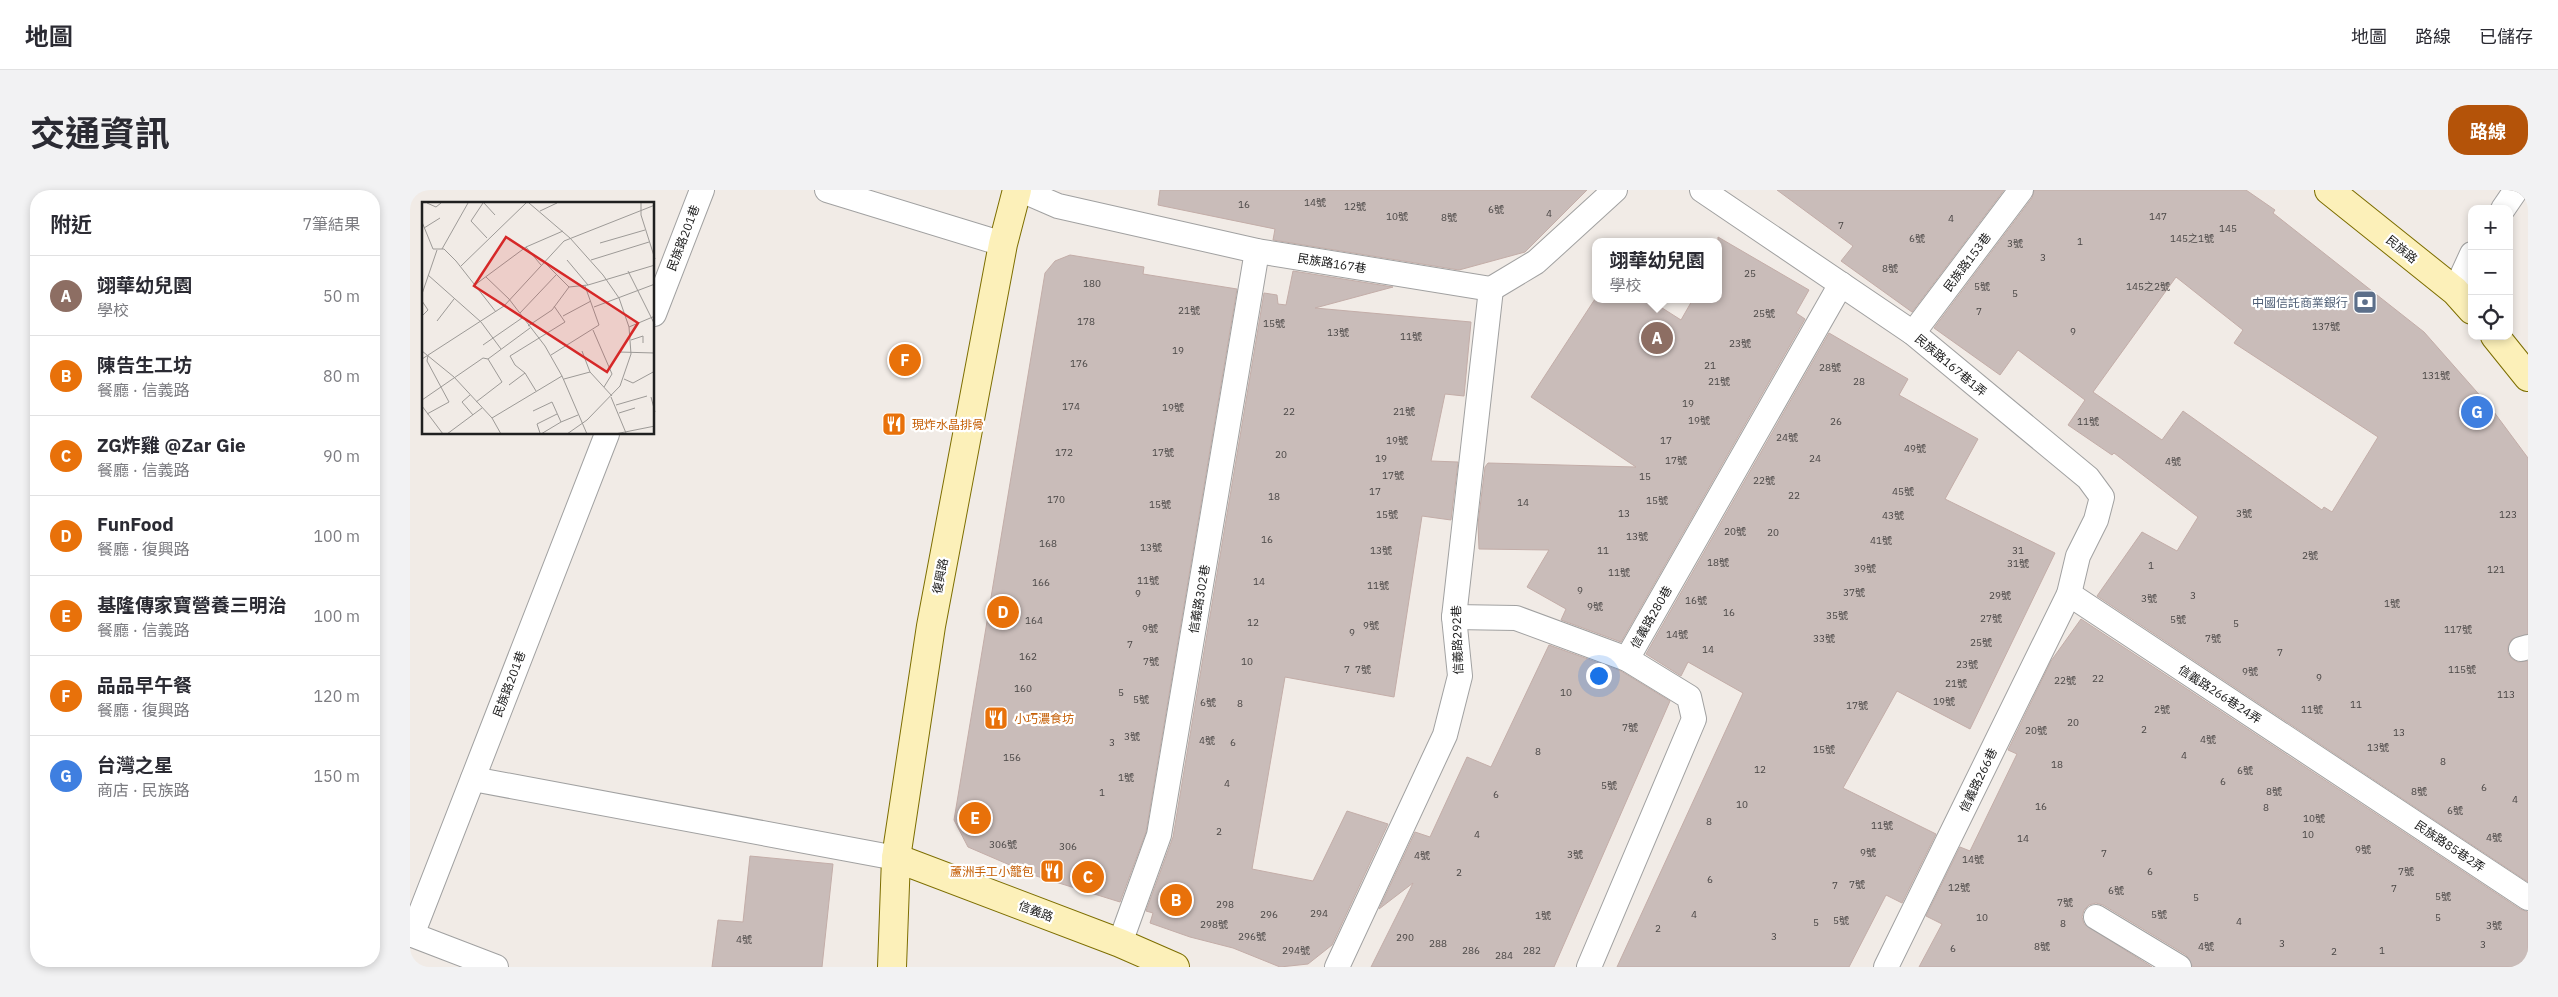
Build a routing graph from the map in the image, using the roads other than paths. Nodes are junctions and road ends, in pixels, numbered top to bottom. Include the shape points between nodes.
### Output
1 (702, 190) edge
2 (827, 190) edge
3 (1017, 190) edge
4 (1021, 190) edge
5 (1616, 190) edge
6 (1702, 190) edge
7 (2021, 190) edge
8 (2329, 190) edge
9 (2516, 190) edge
10 (2505, 205) edge
11 (1003, 244) junction
12 (1257, 250) junction
13 (2468, 275) edge
14 (1841, 284) junction
15 (1491, 289) junction
16 (2463, 301) edge
17 (655, 311) edge
18 (1913, 333) junction
19 (2498, 340) edge
20 (2528, 377) edge
21 (607, 435) edge
22 (2069, 594) junction
23 (1454, 616) junction
24 (1627, 659) junction
25 (473, 779) junction
26 (2372, 794) joint
27 (896, 858) junction
28 (2528, 898) edge
29 (2096, 917) dead end
30 (411, 935) edge
31 (1120, 943) junction
32 (496, 967) edge
33 (892, 967) edge
34 (1175, 967) edge
35 (1337, 967) edge
36 (1589, 967) edge
37 (1886, 967) edge
38 (2179, 967) edge

1 - 17 lane, 民族路201巷
2 - 11 lane
3 - 11 street, 復興路
4 - 12 lane, 民族路167巷 via 1058,206
5 - 15 lane via 1536,262
6 - 14 lane, 民族路167巷1弄
7 - 18 lane, 民族路153巷
8 - 16 street, 民族路
9 - 10 lane
11 - 27 street, 復興路 via 931,626
12 - 15 lane, 民族路167巷
12 - 31 lane, 信義路302巷 via 1159,835
13 - 16 lane
14 - 18 lane, 民族路167巷1弄
14 - 24 lane, 信義路280巷
15 - 23 lane, 信義路292巷
18 - 22 lane, 民族路167巷1弄 via 2088,478 2102,497 2096,520 2078,556
19 - 20 street
21 - 25 lane, 民族路201巷
22 - 26 lane, 信義路266巷24弄
22 - 37 lane, 信義路266巷
23 - 24 lane via 1516,618
23 - 35 lane, 信義路292巷 via 1460,676 1445,735
24 - 36 lane, 信義路280巷 via 1689,697 1694,719
25 - 27 lane
25 - 30 lane, 民族路201巷
26 - 28 lane, 民族路85巷2弄
27 - 31 street, 信義路
27 - 33 street, 復興路
29 - 38 lane
30 - 32 lane
31 - 34 street, 信義路

